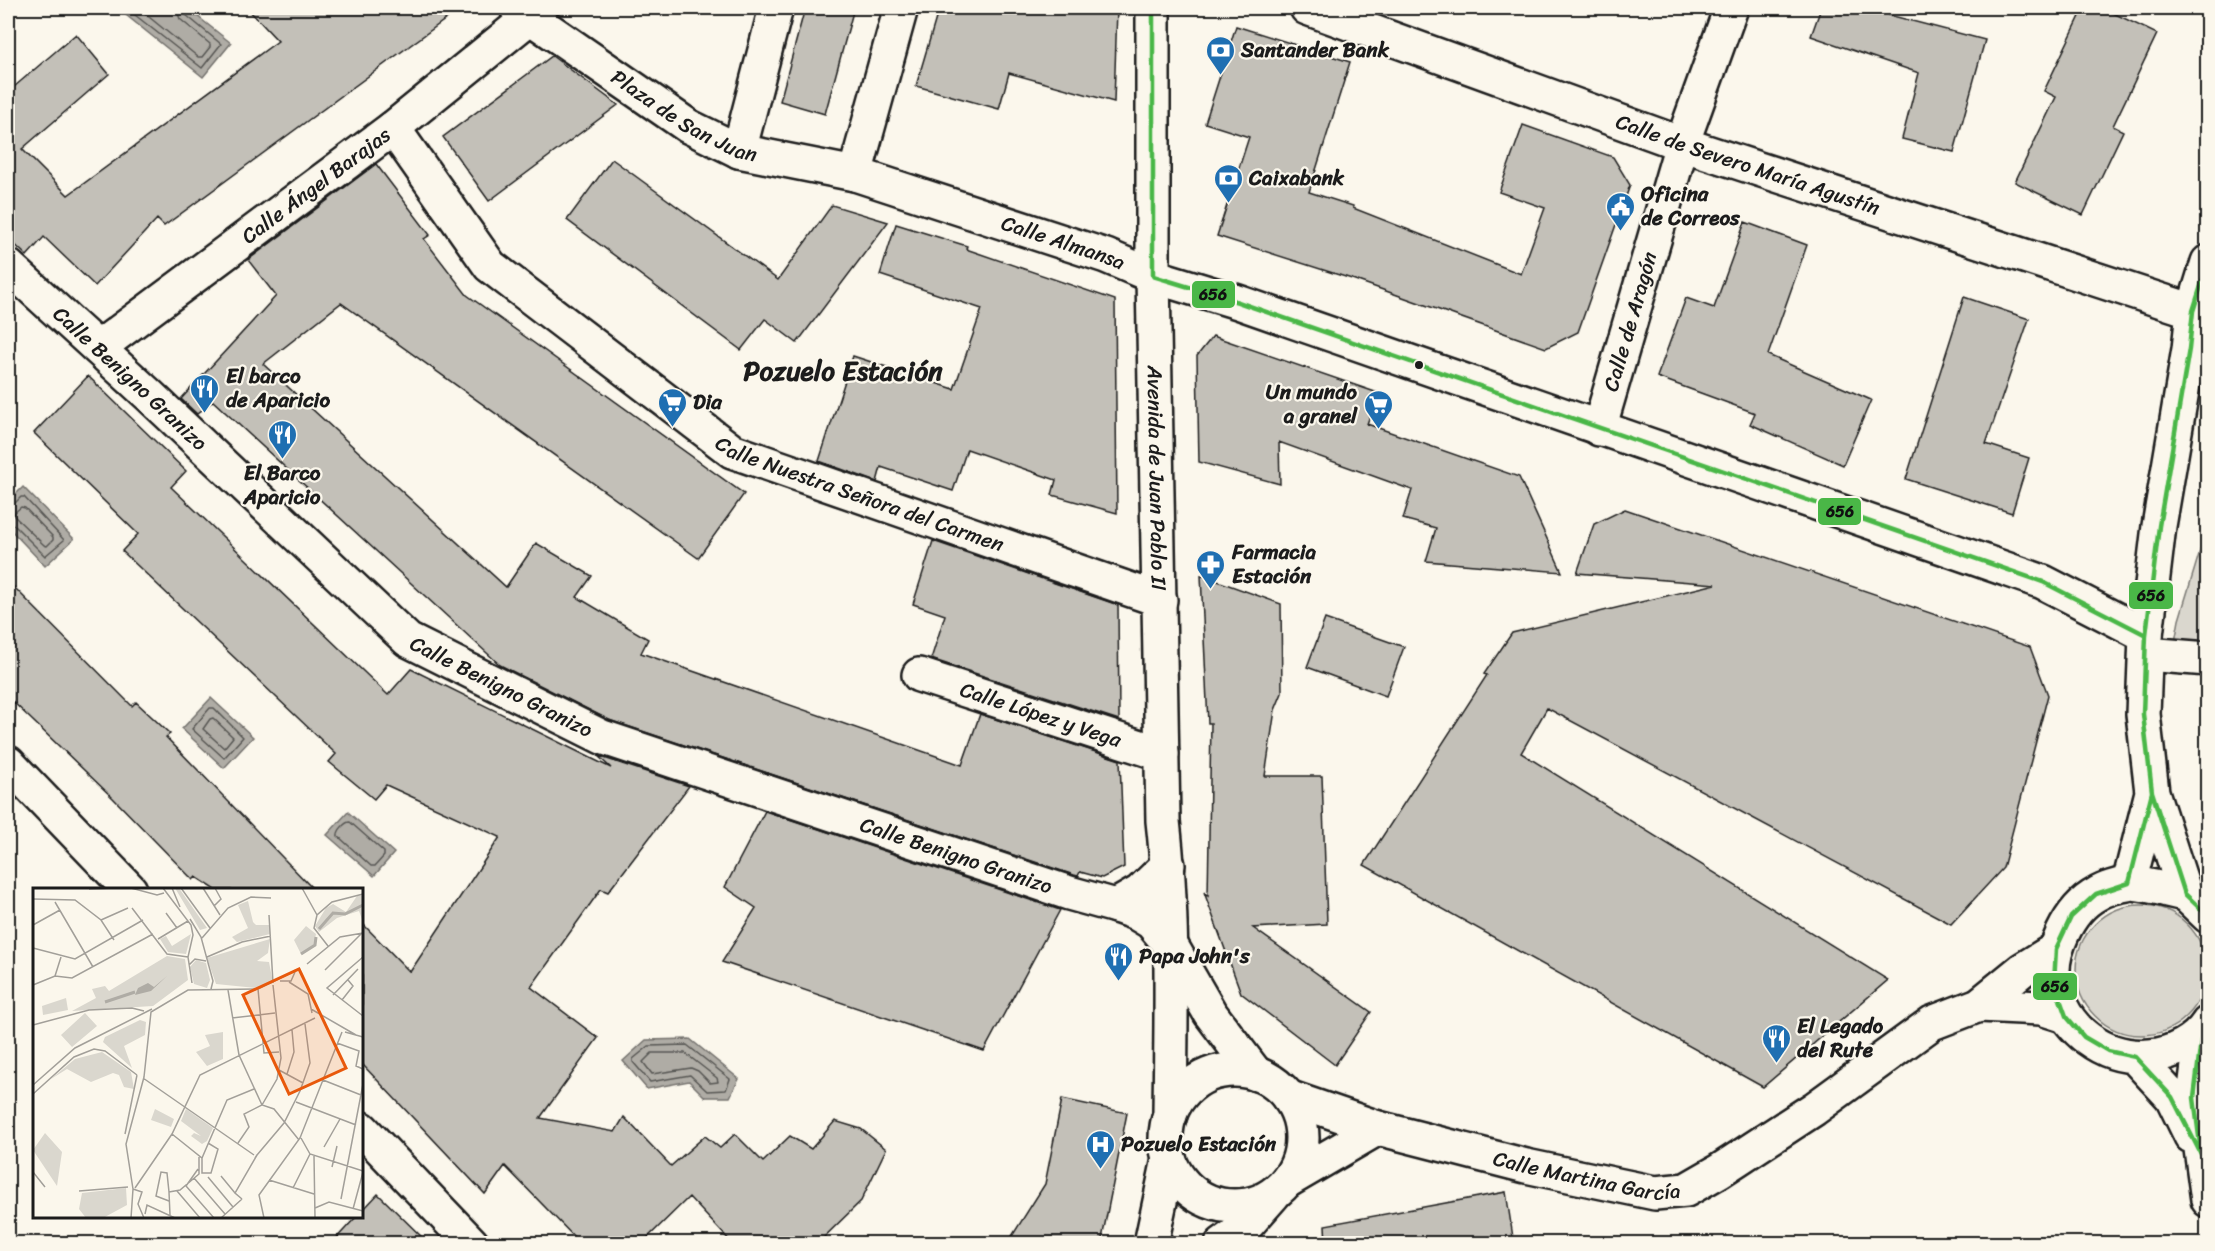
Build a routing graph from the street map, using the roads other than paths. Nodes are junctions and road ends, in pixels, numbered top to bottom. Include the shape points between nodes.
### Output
1 (776, 8) edge
2 (901, 8) edge
3 (1153, 8) edge
4 (1307, 8) edge
5 (1731, 8) edge
6 (523, 12) edge
7 (393, 128) junction
8 (1682, 144) junction
9 (739, 151) junction
10 (855, 174) junction
11 (2208, 262) edge
12 (8, 266) edge
13 (1154, 276) junction
14 (2193, 311) junction
15 (98, 348) junction
16 (1599, 429) junction
17 (1160, 600) junction
18 (2146, 644) junction
19 (2208, 659) edge
20 (919, 675) dead end
21 (1162, 754) junction
22 (8, 763) edge
23 (2152, 792) junction
24 (1168, 866) junction
25 (2129, 883) junction
26 (128, 888) edge
27 (2196, 905) edge
28 (1116, 906) junction
29 (1172, 947) junction
30 (2056, 949) junction
31 (1979, 1005) junction
32 (2066, 1016) junction
33 (2205, 1028) edge
34 (2135, 1057) junction
35 (1256, 1074) junction
36 (1288, 1097) junction
37 (1170, 1115) junction
38 (1378, 1128) junction
39 (363, 1131) edge
40 (2202, 1156) junction
41 (1169, 1160) junction
42 (1281, 1187) junction
43 (2208, 1200) edge
44 (471, 1244) edge
45 (1151, 1244) edge
46 (1222, 1244) edge

1 - 9 street
2 - 10 street
3 - 13 street, Avenida de Juan Pablo II
4 - 8 street, Calle de Severo María Agustín
5 - 8 street, Calle de Aragón
6 - 7 street, Calle Ángel Barajas
6 - 9 street, Plaza de San Juan via 688,126
7 - 15 street, Calle Ángel Barajas
7 - 17 street, Calle Nuestra Señora del Carmen via 490,266 732,451
8 - 14 street, Calle de Severo María Agustín
8 - 16 street, Calle de Aragón
9 - 10 street, Plaza de San Juan
10 - 13 street, Calle Almansa via 1106,256
11 - 14 street
12 - 15 street, Calle Benigno Granizo
13 - 16 street, Calle Almansa
13 - 17 street, Avenida de Juan Pablo II
14 - 18 street via 2159,526
15 - 28 street, Calle Benigno Granizo via 408,640 602,736
16 - 18 street, Calle Almansa via 2043,582
17 - 21 street, Avenida de Juan Pablo II
18 - 19 street
18 - 23 street via 2144,714
20 - 21 street, Calle López y Vega
21 - 24 street, Avenida de Juan Pablo II
22 - 26 street
23 - 25 street
23 - 27 street
24 - 28 street via 1140,892
24 - 29 street, Avenida de Juan Pablo II
25 - 27 street
25 - 30 street via 2097,894 2071,917
28 - 29 street, Calle Benigno Granizo via 1151,922
29 - 35 street, Avenida de Juan Pablo II via 1210,1013
29 - 37 street, Avenida de Juan Pablo II
30 - 31 street via 2022,970
30 - 32 street via 2054,983
31 - 32 street via 2041,1008
31 - 38 street, Calle Martina García via 1932,1023 1814,1109 1686,1190 1655,1193 1526,1167
32 - 34 street via 2084,1037 2100,1047
33 - 34 street via 2182,1047 2159,1055
33 - 40 street via 2194,1098
34 - 40 street via 2172,1097
35 - 36 street
35 - 37 street via 1236,1070 1215,1073 1195,1082
36 - 38 street, Calle Martina García
36 - 42 street via 1299,1118 1302,1140 1298,1161
37 - 41 street via 1166,1137
38 - 42 street
39 - 44 street
40 - 43 street
41 - 42 street via 1194,1194 1213,1204 1234,1207 1256,1203
41 - 45 street
42 - 46 street via 1244,1228

